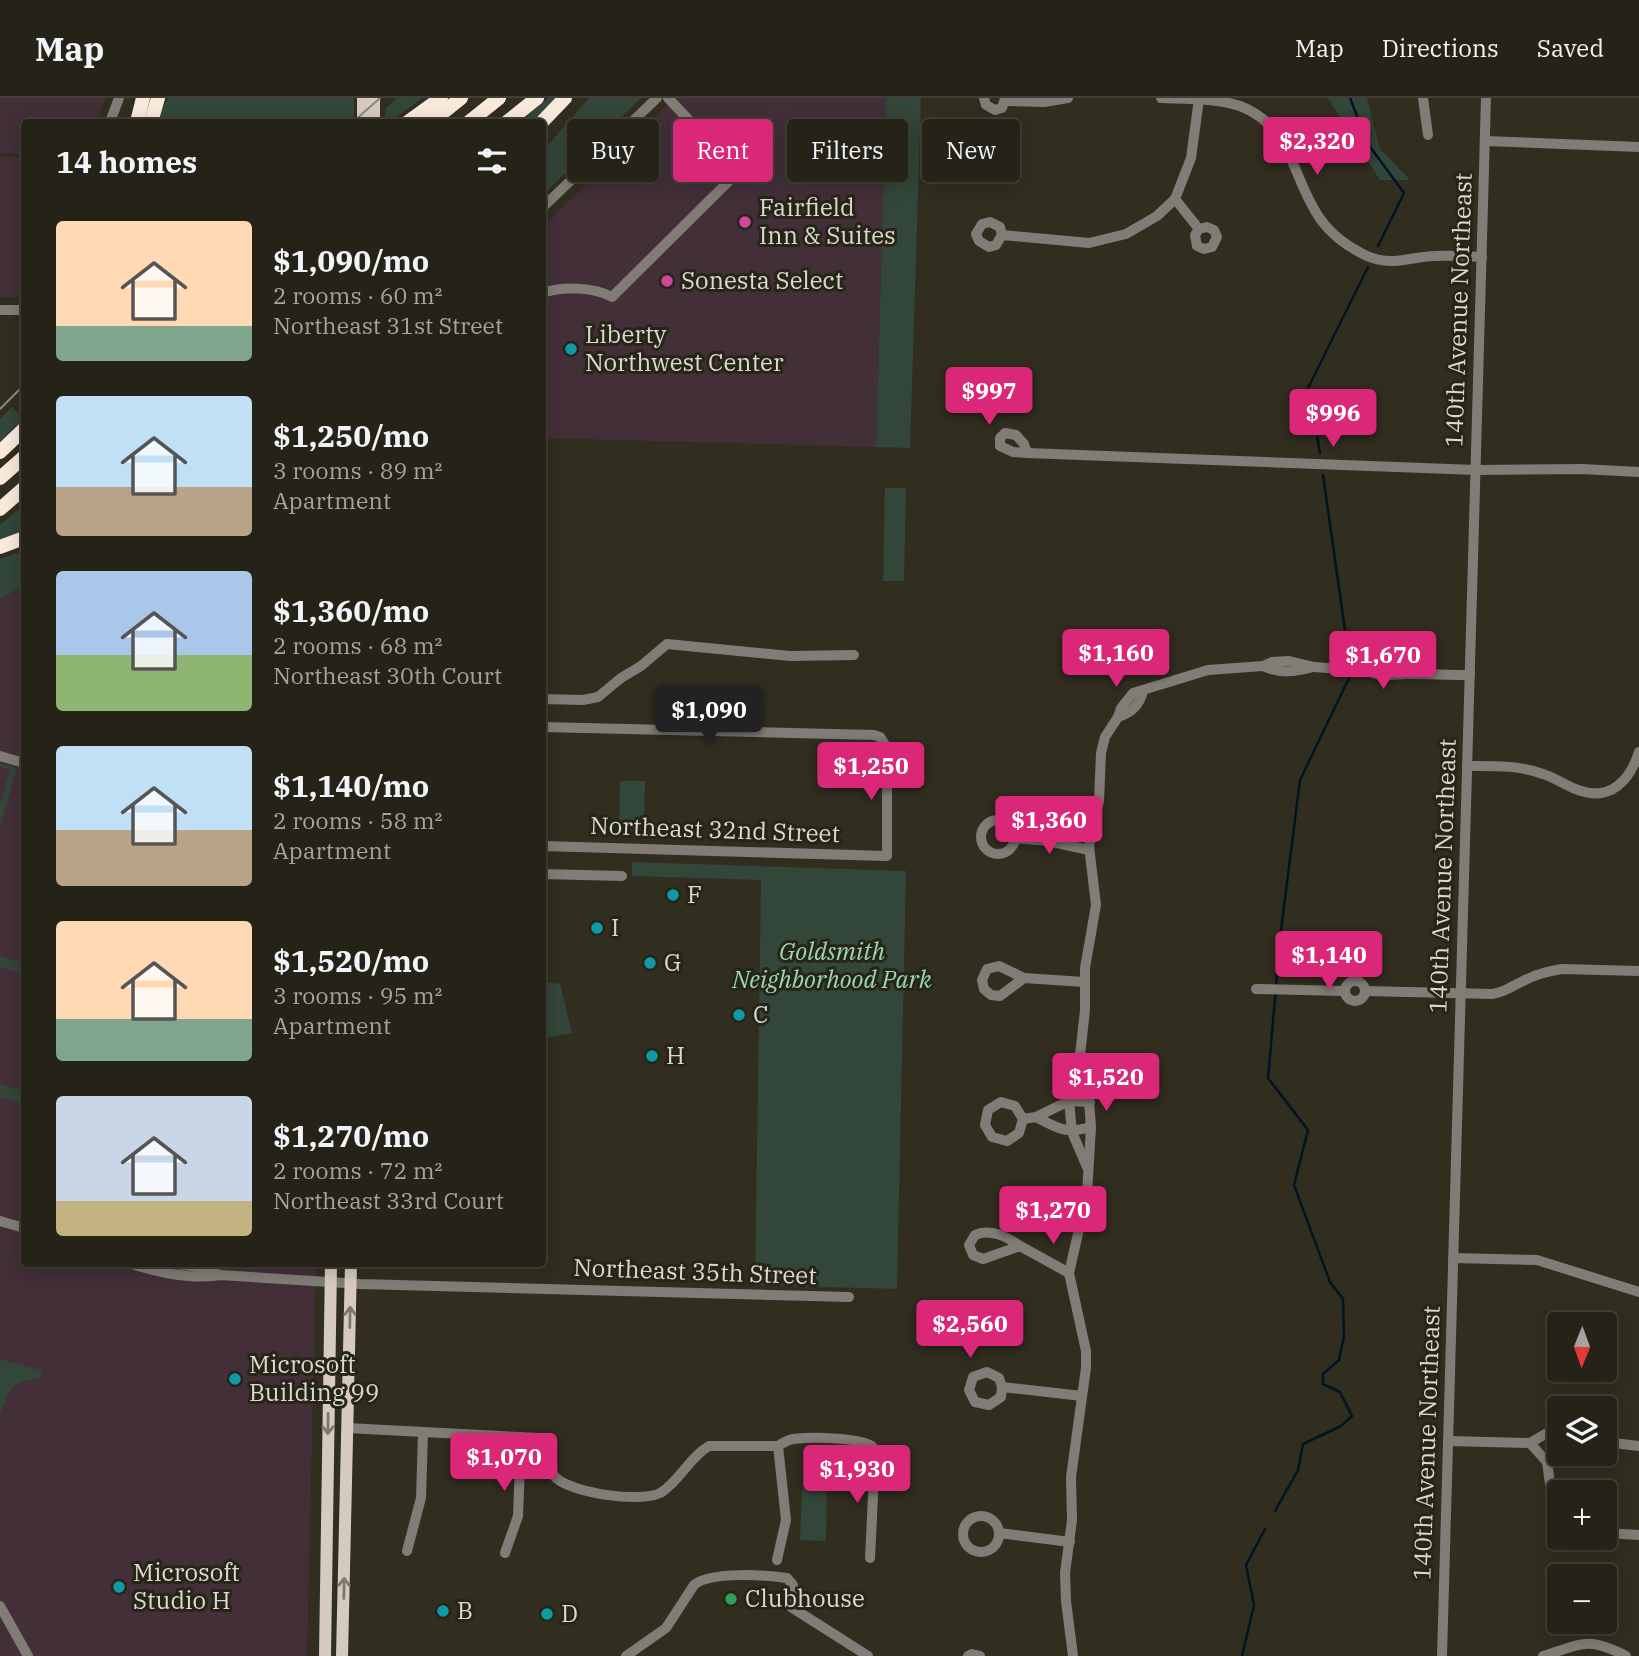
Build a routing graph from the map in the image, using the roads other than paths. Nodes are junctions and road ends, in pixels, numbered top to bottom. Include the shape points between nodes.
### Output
1 (119, 98) edge
2 (143, 98) edge
3 (158, 98) edge
4 (363, 98) edge
5 (374, 98) edge
6 (441, 98) edge
7 (461, 98) edge
8 (499, 98) edge
9 (537, 98) edge
10 (565, 98) edge
11 (657, 98) edge
12 (668, 98) edge
13 (984, 98) edge
14 (1068, 98) edge
15 (1161, 98) edge
16 (1423, 98) edge
17 (1486, 98) edge
18 (1199, 99) edge
19 (1005, 100) edge
20 (111, 119) edge
21 (138, 119) edge
22 (152, 119) edge
23 (369, 119) edge
24 (370, 119) edge
25 (412, 119) edge
26 (435, 119) edge
27 (473, 119) edge
28 (511, 119) edge
29 (545, 119) edge
30 (1428, 135) dead end
31 (1485, 141) junction
32 (1639, 147) edge
33 (1175, 199) junction
34 (546, 204) edge
35 (1199, 229) dead end
36 (1002, 235) dead end
37 (1482, 257) junction
38 (546, 292) edge
39 (0, 310) edge
40 (21, 310) edge
41 (21, 432) edge
42 (0, 452) edge
43 (1027, 453) dead end
44 (21, 460) edge
45 (1476, 470) junction
46 (1639, 472) edge
47 (0, 478) edge
48 (21, 491) edge
49 (0, 509) edge
50 (21, 539) edge
51 (0, 547) edge
52 (854, 655) dead end
53 (1470, 675) junction
54 (546, 699) edge
55 (546, 727) edge
56 (1639, 752) edge
57 (0, 756) edge
58 (21, 762) edge
59 (1467, 766) junction
60 (1014, 838) dead end
61 (546, 846) edge
62 (1089, 850) junction
63 (546, 874) edge
64 (622, 876) dead end
65 (1639, 971) edge
66 (1024, 978) dead end
67 (1084, 982) junction
68 (1256, 989) dead end
69 (1461, 994) junction
70 (1079, 1064) junction
71 (1069, 1101) junction
72 (1090, 1102) junction
73 (1036, 1117) junction
74 (1023, 1119) junction
75 (1091, 1127) junction
76 (1072, 1132) junction
77 (1087, 1167) junction
78 (0, 1221) edge
79 (21, 1227) edge
80 (1020, 1246) junction
81 (1453, 1258) junction
82 (144, 1267) edge
83 (198, 1267) edge
84 (331, 1267) edge
85 (351, 1267) edge
86 (1069, 1273) junction
87 (220, 1275) junction
88 (330, 1282) junction
89 (351, 1283) junction
90 (1639, 1292) edge
91 (849, 1297) dead end
92 (1002, 1387) dead end
93 (1082, 1396) junction
94 (347, 1428) junction
95 (423, 1433) junction
96 (1547, 1433) edge
97 (521, 1437) junction
98 (1448, 1441) junction
99 (1530, 1443) junction
100 (1617, 1443) edge
101 (1639, 1446) edge
102 (778, 1447) junction
103 (1549, 1480) edge
104 (999, 1533) dead end
105 (1617, 1533) edge
106 (1639, 1535) edge
107 (1070, 1542) junction
108 (407, 1551) dead end
109 (505, 1553) dead end
110 (870, 1558) dead end
111 (777, 1560) dead end
112 (0, 1606) edge
113 (28, 1656) edge
114 (325, 1656) edge
115 (342, 1656) edge
116 (626, 1656) edge
117 (868, 1656) edge
118 (968, 1656) edge
119 (980, 1656) edge
120 (1073, 1656) edge
121 (1442, 1656) edge
122 (1543, 1656) edge
123 (1626, 1656) edge

1 - 20 street
2 - 21 highway
3 - 22 highway
4 - 23 main road
5 - 24 main road
6 - 25 highway
7 - 26 highway
8 - 27 highway
9 - 28 highway
10 - 29 highway
11 - 34 street
12 - 38 street via 738,172 612,298 587,290
13 - 19 street via 991,110 1002,108
14 - 19 street
15 - 18 street
16 - 30 street
17 - 31 street, 140th Avenue Northeast
18 - 33 street via 1191,158
18 - 37 street via 1242,106 1272,128 1283,139 1319,217 1329,230 1366,255 1399,262 1433,256
31 - 32 street
31 - 37 street, 140th Avenue Northeast
33 - 35 street
33 - 36 street via 1143,226 1107,240 1089,243
37 - 45 street, 140th Avenue Northeast
39 - 40 street
41 - 42 highway
43 - 45 street
44 - 47 highway
45 - 46 street
45 - 53 street, 140th Avenue Northeast
48 - 49 highway
50 - 51 highway
52 - 54 street via 790,656 667,644 598,697
53 - 59 street, 140th Avenue Northeast
53 - 62 street via 1376,675 1289,661 1208,670 1133,693 1105,737
55 - 61 street, Northeast 32nd Street via 880,737 887,748 887,856
56 - 59 street via 1632,772 1615,789 1591,793 1525,769
57 - 58 street
59 - 69 street, 140th Avenue Northeast
60 - 62 street
62 - 67 street via 1096,905
63 - 64 street, Northeast 32nd Street
65 - 69 street via 1563,969 1538,974 1500,993
66 - 67 street
67 - 70 street
68 - 69 street via 1345,991 1356,981 1365,991
69 - 81 street, 140th Avenue Northeast
70 - 71 street
70 - 72 street
71 - 72 street
71 - 73 street
71 - 76 street
72 - 75 street
73 - 74 street
73 - 76 street
74 - 74 street via 1015,1106 1001,1102 988,1110 985,1125 992,1137 1007,1141 1019,1133
75 - 76 street
75 - 77 street
76 - 77 street
77 - 86 street via 1087,1194
78 - 79 street
80 - 80 street via 984,1259 973,1255 969,1245 972,1237 982,1232 1007,1237
80 - 86 street
81 - 90 street via 1537,1260
81 - 98 street, 140th Avenue Northeast
82 - 87 street via 202,1278
83 - 87 street
84 - 88 main road
85 - 89 main road
86 - 93 street via 1086,1351
87 - 88 street, Northeast 35th Street
88 - 89 street, Northeast 35th Street
88 -> 114 main road
89 - 91 street, Northeast 35th Street
94 -> 89 main road
92 - 93 street
93 - 107 street via 1071,1477
94 - 95 street
115 -> 94 main road
95 - 97 street
95 - 108 street via 421,1498
96 - 99 street
97 - 102 street via 543,1440 551,1470 563,1482 635,1498 661,1493 709,1446
97 - 109 street via 518,1516
98 - 99 street
98 - 121 street, 140th Avenue Northeast
99 - 103 street via 1547,1462
100 - 101 street
102 - 110 street via 801,1439 853,1440 872,1446
102 - 111 street via 786,1520
104 - 107 street
105 - 106 street
107 - 120 street via 1065,1588
112 - 113 street
116 - 117 street via 666,1628 694,1585 713,1576 787,1578 793,1585 791,1607
118 - 119 street
122 - 123 street via 1596,1642

